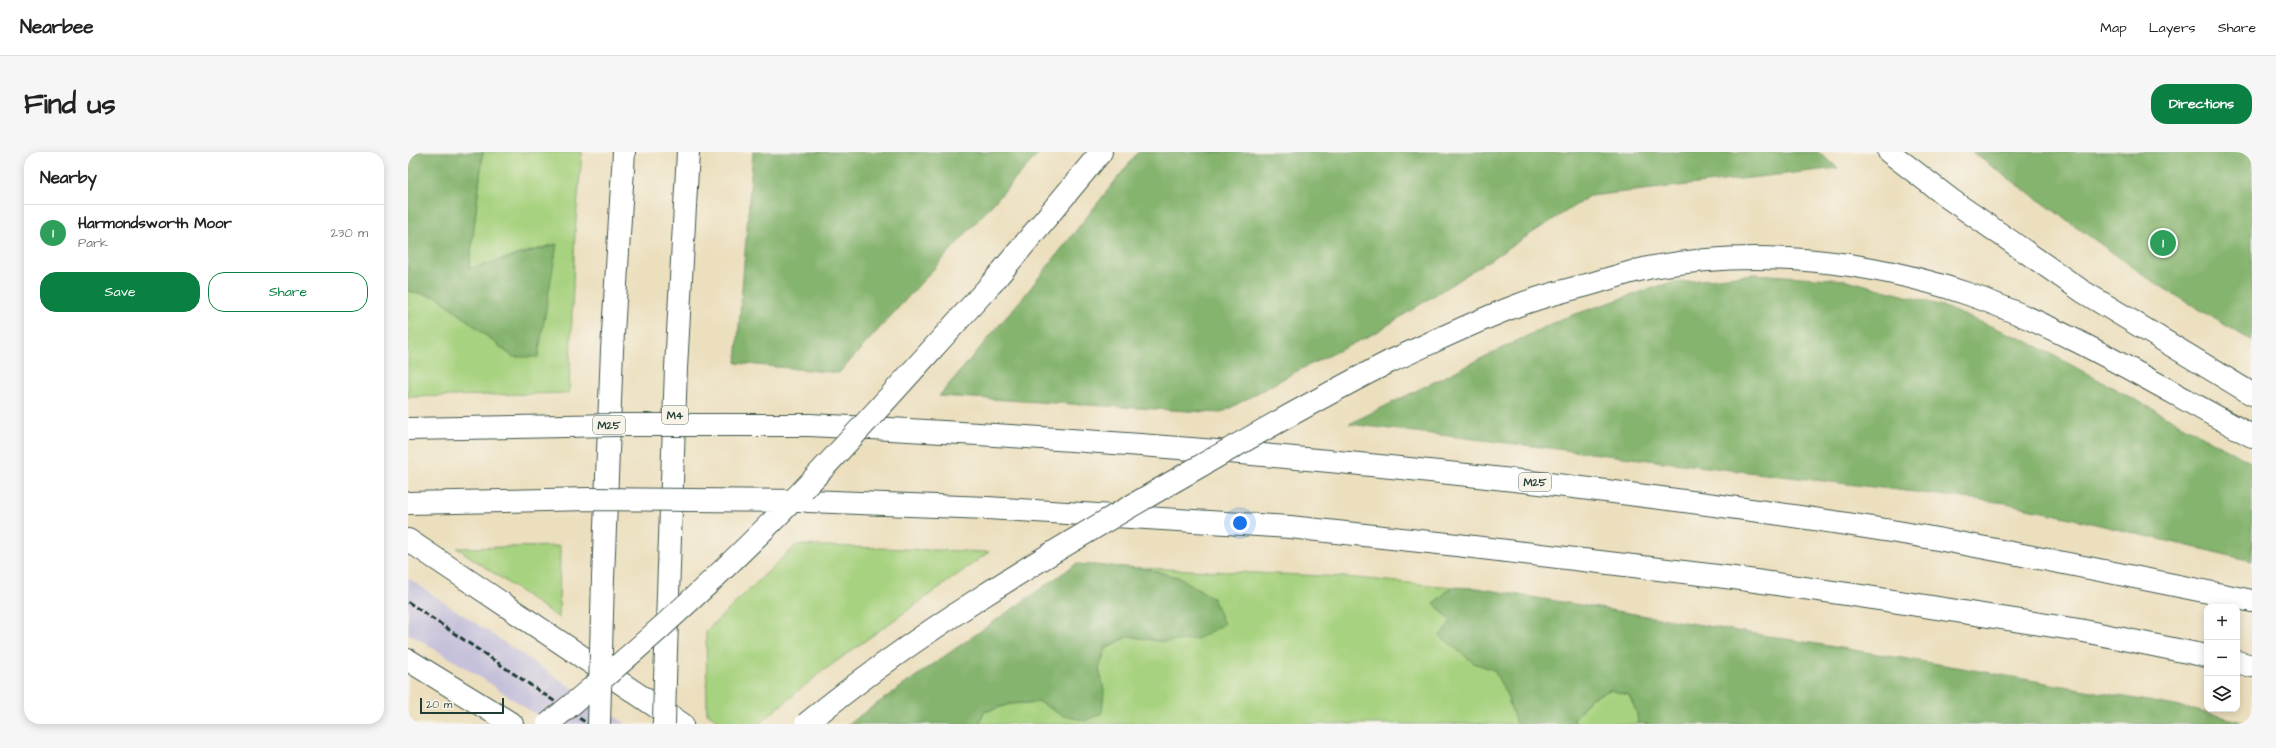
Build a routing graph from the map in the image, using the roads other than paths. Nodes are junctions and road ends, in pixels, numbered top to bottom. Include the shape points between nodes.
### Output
1 (624, 152) edge
2 (688, 152) edge
3 (1101, 152) edge
4 (1889, 152) edge
5 (2252, 394) edge
6 (408, 429) edge
7 (2252, 436) edge
8 (408, 503) edge
9 (408, 540) edge
10 (2252, 602) edge
11 (2204, 655) edge
12 (408, 660) edge
13 (2240, 663) edge
14 (2252, 666) edge
15 (512, 724) edge
16 (548, 724) edge
17 (599, 724) edge
18 (664, 724) edge
19 (682, 724) edge
20 (806, 724) edge

1 - 17 highway, bridge via 612,350
2 - 18 highway, M4, bridge via 676,368
3 - 16 highway, bridge via 993,282 802,491 660,629
4 - 5 highway via 1950,199 2082,291
6 - 10 highway, M25, bridge via 809,425 1070,439 1351,462 1684,501 1912,535
7 - 20 highway, bridge via 2053,330 1969,294 1910,277 1800,259 1726,258 1651,267 1518,305 1389,362 1270,424 1036,562 876,668
8 - 11 highway, bridge via 589,500 808,501 988,508 1274,526 1734,578 2079,630
9 - 19 highway
12 - 15 highway
13 - 14 highway

